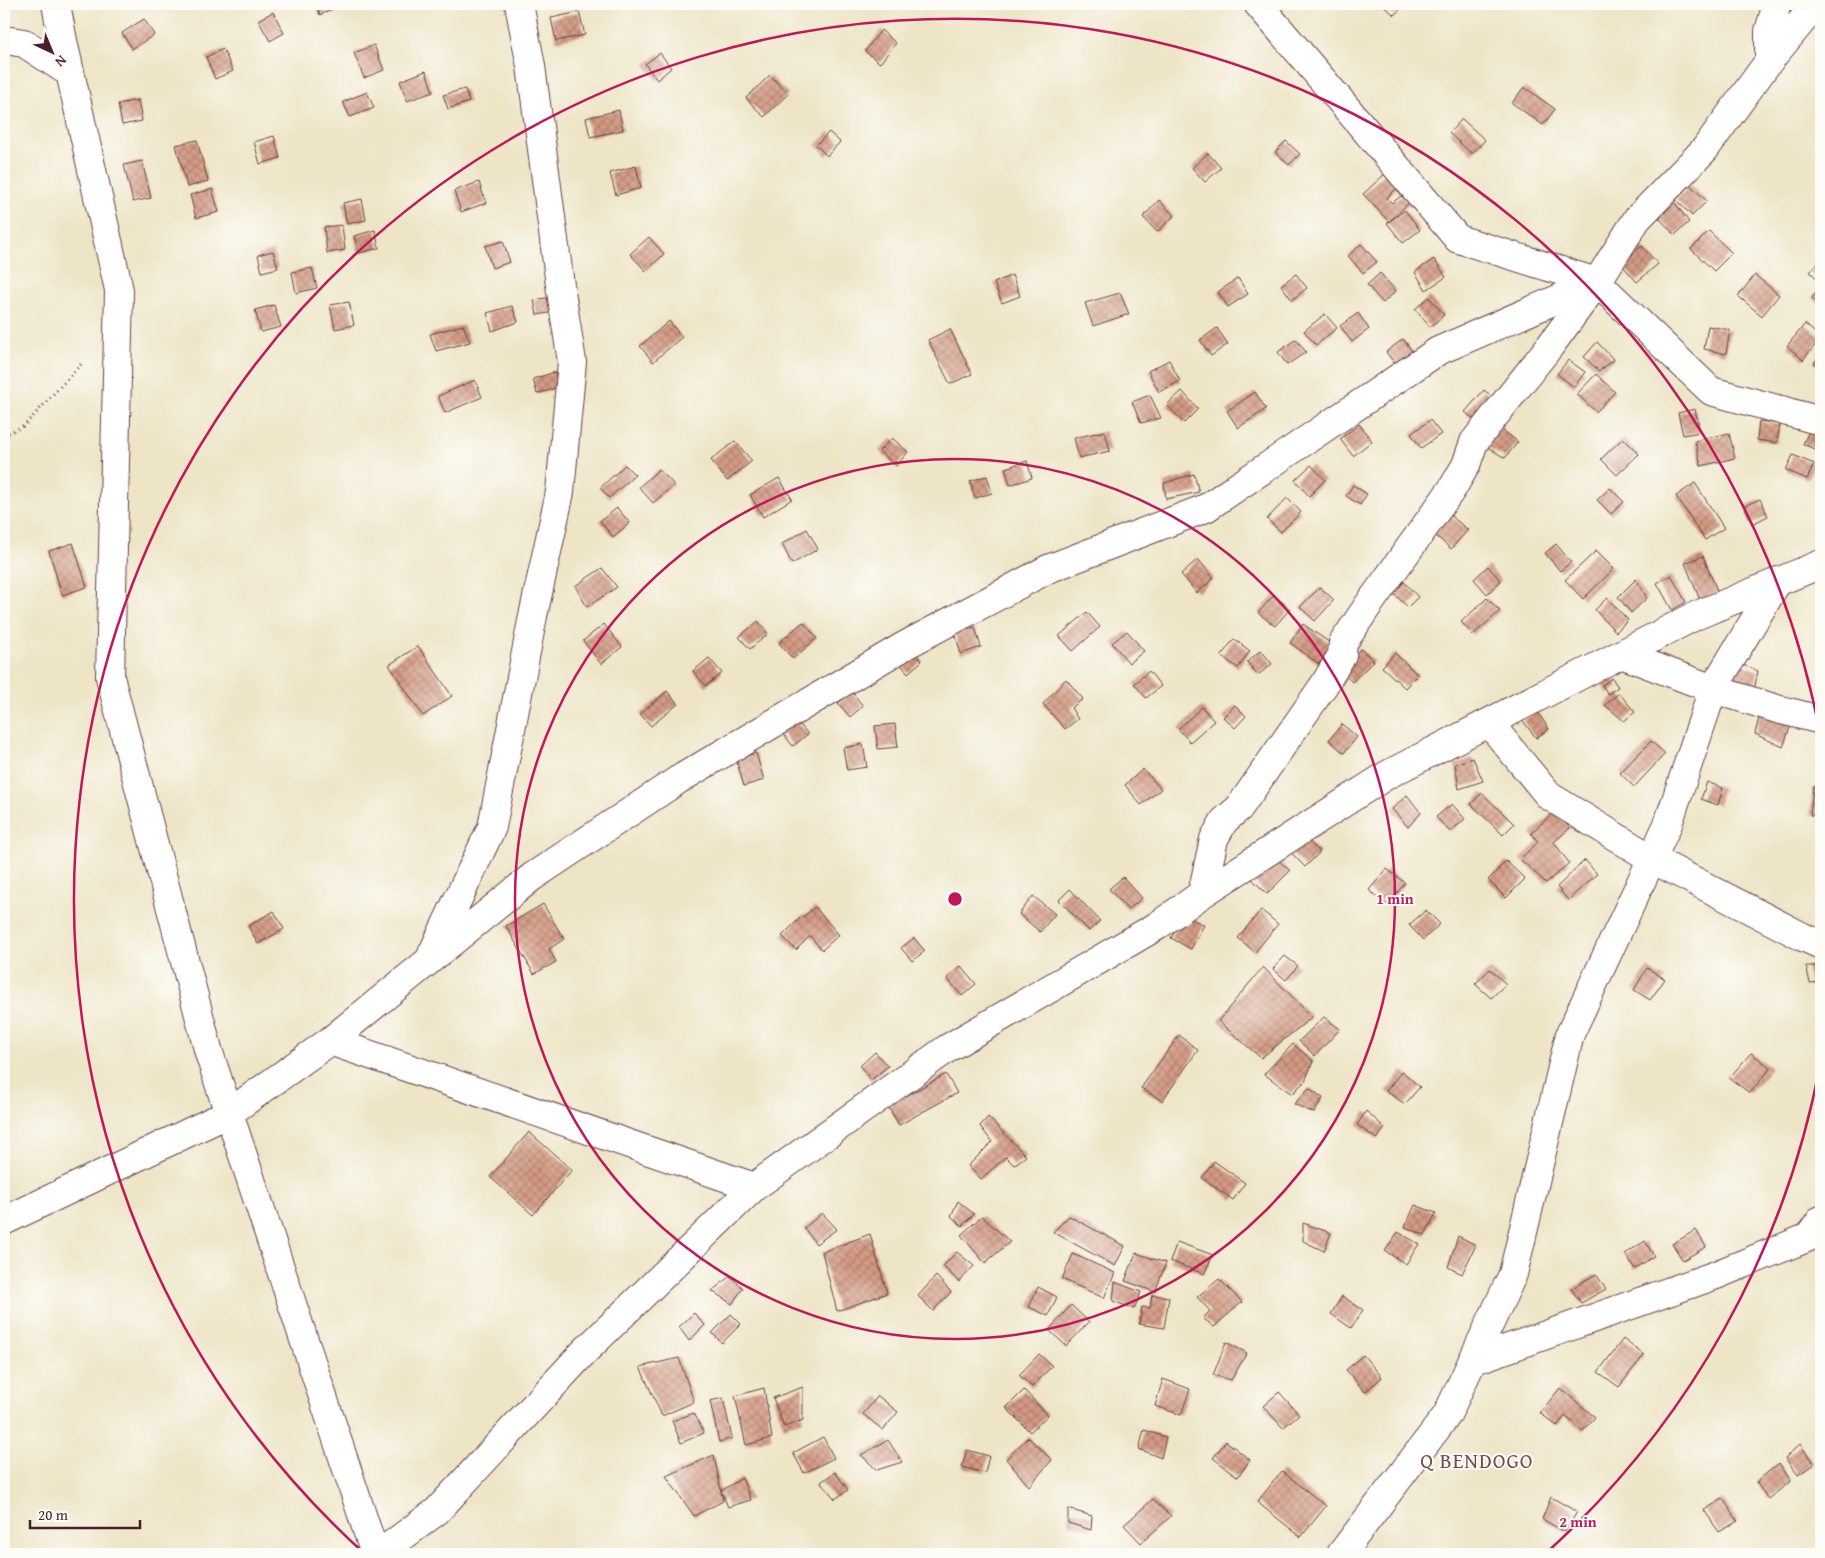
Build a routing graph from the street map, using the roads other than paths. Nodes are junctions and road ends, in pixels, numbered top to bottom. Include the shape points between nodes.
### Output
1 (56, 4) edge
2 (519, 4) edge
3 (1258, 4) edge
4 (1777, 4) edge
5 (1816, 4) edge
6 (4, 40) edge
7 (1769, 60) junction
8 (70, 73) junction
9 (1597, 282) junction
10 (1821, 422) edge
11 (1821, 564) edge
12 (1778, 581) junction
13 (1621, 654) junction
14 (1713, 689) junction
15 (1821, 720) edge
16 (1488, 723) junction
17 (1652, 859) junction
18 (1202, 894) junction
19 (1821, 945) edge
20 (430, 960) junction
21 (330, 1041) junction
22 (230, 1113) junction
23 (754, 1187) junction
24 (1821, 1220) edge
25 (4, 1221) edge
26 (1472, 1361) junction
27 (375, 1554) edge
28 (379, 1554) edge
29 (1341, 1554) edge

1 - 8 street
2 - 20 street via 531,66 572,371 560,492 492,827
3 - 9 street via 1458,239
4 - 7 street via 1769,31
5 - 7 street
6 - 8 street via 24,43
7 - 9 street via 1705,149 1638,219
8 - 22 street via 119,290 110,677 209,1053
9 - 10 street via 1711,391
9 - 18 street via 1474,442 1466,465 1440,507 1367,607 1344,643 1342,655 1324,685 1239,808 1224,821 1214,839
9 - 20 street via 1438,351 1206,508 1048,569 904,646 678,780 532,877
11 - 12 street
12 - 13 street via 1694,616
12 - 14 street
13 - 14 street
13 - 16 street
14 - 15 street
14 - 17 street via 1668,824
16 - 17 street via 1549,796
16 - 18 street via 1387,775
17 - 19 street
17 - 26 street via 1570,1034 1513,1274
18 - 23 street via 1157,926 948,1048
20 - 21 street
21 - 22 street
21 - 23 street
22 - 25 street
22 - 27 street
23 - 28 street via 583,1353 437,1512
24 - 26 street via 1809,1237 1784,1248
26 - 29 street via 1447,1415

